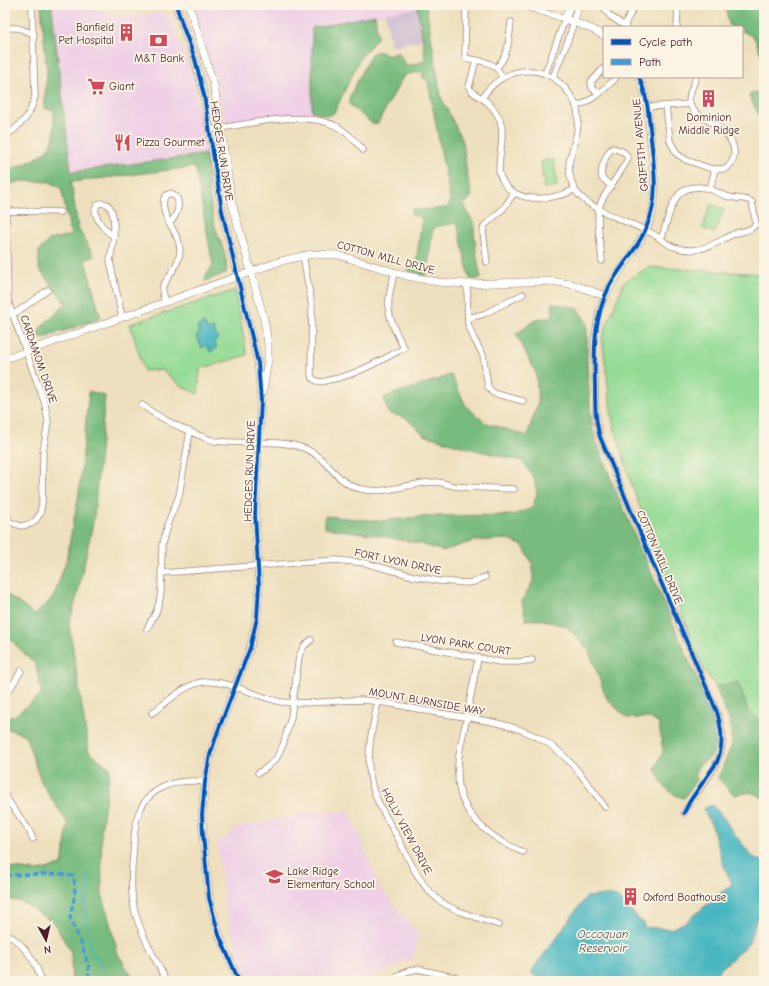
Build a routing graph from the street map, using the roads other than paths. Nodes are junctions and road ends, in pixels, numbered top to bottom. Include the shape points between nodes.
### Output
1 (117, 5) edge
2 (146, 5) edge
3 (179, 5) edge
4 (189, 5) edge
5 (466, 5) edge
6 (520, 5) edge
7 (570, 5) edge
8 (578, 5) edge
9 (602, 5) edge
10 (635, 5) edge
11 (678, 5) edge
12 (32, 6) edge
13 (565, 19) junction
14 (511, 22) dead end
15 (574, 22) junction
16 (624, 26) edge
17 (625, 26) edge
18 (677, 26) edge
19 (5, 28) edge
20 (34, 34) junction
21 (603, 36) edge
22 (476, 60) junction
23 (497, 67) junction
24 (603, 69) edge
25 (545, 74) junction
26 (502, 77) junction
27 (553, 77) junction
28 (614, 78) edge
29 (639, 78) edge
30 (696, 78) edge
31 (599, 94) junction
32 (482, 98) junction
33 (690, 104) junction
34 (576, 106) junction
35 (666, 106) junction
36 (648, 107) junction
37 (221, 129) junction
38 (209, 130) junction
39 (5, 134) edge
40 (363, 150) dead end
41 (715, 169) junction
42 (611, 186) junction
43 (710, 189) junction
44 (574, 190) junction
45 (514, 193) junction
46 (599, 209) junction
47 (6, 212) edge
48 (60, 212) dead end
49 (169, 223) junction
50 (238, 225) junction
51 (226, 228) junction
52 (645, 231) junction
53 (114, 236) junction
54 (661, 239) junction
55 (303, 255) junction
56 (602, 261) dead end
57 (487, 262) dead end
58 (250, 272) junction
59 (395, 272) junction
60 (238, 276) junction
61 (467, 284) junction
62 (48, 290) dead end
63 (7, 291) edge
64 (523, 294) dead end
65 (605, 296) junction
66 (165, 302) junction
67 (13, 314) junction
68 (5, 316) edge
69 (122, 317) junction
70 (468, 318) junction
71 (26, 351) junction
72 (5, 358) edge
73 (261, 401) junction
74 (523, 401) dead end
75 (142, 405) dead end
76 (190, 431) junction
77 (259, 442) junction
78 (514, 489) dead end
79 (5, 513) edge
80 (258, 566) junction
81 (161, 573) junction
82 (485, 577) dead end
83 (147, 629) dead end
84 (311, 640) dead end
85 (396, 642) dead end
86 (478, 658) junction
87 (532, 660) dead end
88 (21, 671) dead end
89 (5, 686) edge
90 (234, 688) junction
91 (378, 702) junction
92 (292, 703) junction
93 (152, 713) dead end
94 (466, 718) junction
95 (258, 773) dead end
96 (205, 782) junction
97 (5, 795) edge
98 (606, 807) dead end
99 (684, 813) dead end
100 (33, 839) dead end
101 (523, 852) dead end
102 (499, 925) dead end
103 (5, 933) edge
104 (41, 981) edge
105 (166, 981) edge
106 (240, 981) edge
107 (386, 981) edge
108 (457, 981) edge

1 - 2 main road
3 - 38 street, HEDGES RUN DRIVE via 177,8 180,19 197,67
4 - 37 street, HEDGES RUN DRIVE via 214,86
5 - 22 street via 465,56
6 - 13 street
7 - 13 street
8 - 15 street
9 - 16 street via 610,16
10 - 17 street
11 - 18 street
12 - 20 street
13 - 15 street
13 - 25 street
14 - 23 street via 506,53
15 - 21 street
15 - 27 street
19 - 20 street via 18,28
20 - 39 street via 33,104 25,119 14,130
22 - 23 street
22 - 32 street via 469,87 471,92
23 - 26 street
24 - 31 street via 590,84
25 - 26 street via 526,71
25 - 27 street
26 - 32 street
27 - 34 street via 569,92
28 - 31 street
29 - 36 street, GRIFFITH AVENUE
30 - 33 street
31 - 34 street
32 - 45 street via 500,119 503,132 499,171 503,182
33 - 35 street
33 - 41 street via 696,112 720,128 731,141 734,151 732,162 726,169
34 - 44 street via 577,134 569,163
35 - 36 street
35 - 41 street via 670,141 674,150 686,160
36 - 52 street, GRIFFITH AVENUE via 655,184 652,213
37 - 38 street
37 - 40 street via 285,120 315,119 344,131
37 - 50 street, HEDGES RUN DRIVE
38 - 51 street, HEDGES RUN DRIVE
41 - 43 street
42 - 42 street via 628,158 624,152 613,148 601,171 602,178
42 - 46 street
43 - 54 street via 690,188 676,198 670,207
43 - 54 street via 728,197 751,200 756,224 754,227 699,249 674,247
44 - 45 street via 544,199
44 - 46 street via 583,200
45 - 57 street via 503,209 484,226
46 - 52 street
46 - 56 street
47 - 48 street
47 - 63 street, CARDAMOM DRIVE
49 - 49 street via 163,201 166,195 171,193 177,198 178,210 174,220
49 - 66 street via 181,251 178,263 163,285
50 - 51 street
50 - 58 street, HEDGES RUN DRIVE
51 - 60 street, HEDGES RUN DRIVE
52 - 54 street
52 - 65 street, GRIFFITH AVENUE
53 - 53 street via 111,207 100,203 95,210 98,220
53 - 69 street via 110,261
55 - 58 street, COTTON MILL DRIVE
55 - 59 street, COTTON MILL DRIVE via 338,255
55 - 59 street via 312,307 311,375 317,382 348,375 404,348 392,326 389,313 389,293
58 - 60 street, COTTON MILL DRIVE
58 - 73 street, HEDGES RUN DRIVE via 264,319 268,344
59 - 61 street, COTTON MILL DRIVE via 438,282
60 - 66 street, COTTON MILL DRIVE
60 - 73 street, HEDGES RUN DRIVE via 258,363
61 - 65 street, COTTON MILL DRIVE via 552,281 575,285
61 - 70 street
62 - 67 street
63 - 67 street, CARDAMOM DRIVE
64 - 70 street via 484,314
65 - 99 street, COTTON MILL DRIVE via 594,341 597,427 716,712 722,734 722,750 717,762
66 - 69 street, COTTON MILL DRIVE
67 - 68 street
67 - 71 street, CARDAMOM DRIVE
69 - 71 street, COTTON MILL DRIVE
70 - 74 street via 470,330 484,355 488,387 493,393
71 - 72 street, COTTON MILL DRIVE
71 - 79 street, CARDAMOM DRIVE via 47,413 42,503 38,518 26,525 15,525 9,521
73 - 77 street, HEDGES RUN DRIVE
75 - 76 street via 154,414
76 - 77 street via 214,441
76 - 81 street via 179,496 162,544
77 - 78 street via 297,446 310,451 323,460 346,484 369,491 434,482 454,486
77 - 80 street, HEDGES RUN DRIVE via 255,513
80 - 81 street, FORT LYON DRIVE
80 - 82 street, FORT LYON DRIVE via 336,560 365,563 439,581 466,583
80 - 90 street, HEDGES RUN DRIVE via 257,618 250,648
81 - 83 street via 159,603
84 - 92 street via 299,656
85 - 86 street, LYON PARK COURT
86 - 87 street, LYON PARK COURT via 500,662
86 - 94 street
88 - 89 street via 10,689
90 - 92 street, MOUNT BURNSIDE WAY via 272,700
90 - 93 street, MOUNT BURNSIDE WAY via 213,682 192,685 184,688
90 - 96 street, HEDGES RUN DRIVE via 210,755
91 - 92 street, MOUNT BURNSIDE WAY via 349,700
91 - 94 street, MOUNT BURNSIDE WAY
91 - 102 street, HOLLY VIEW DRIVE via 369,747 371,780 382,810 425,885 440,900
92 - 95 street via 288,730 280,753 272,764
94 - 98 street, MOUNT BURNSIDE WAY via 519,729 547,742 572,764
94 - 101 street via 458,768 459,786 464,801 474,819 486,831 503,843
96 - 105 street via 170,783 160,788 146,801 137,819 131,882 132,902 139,924
96 - 106 street, HEDGES RUN DRIVE via 203,834 209,898 219,935
97 - 100 street via 12,808 27,825
103 - 104 street via 26,950 35,964
107 - 108 street via 418,969 455,977

